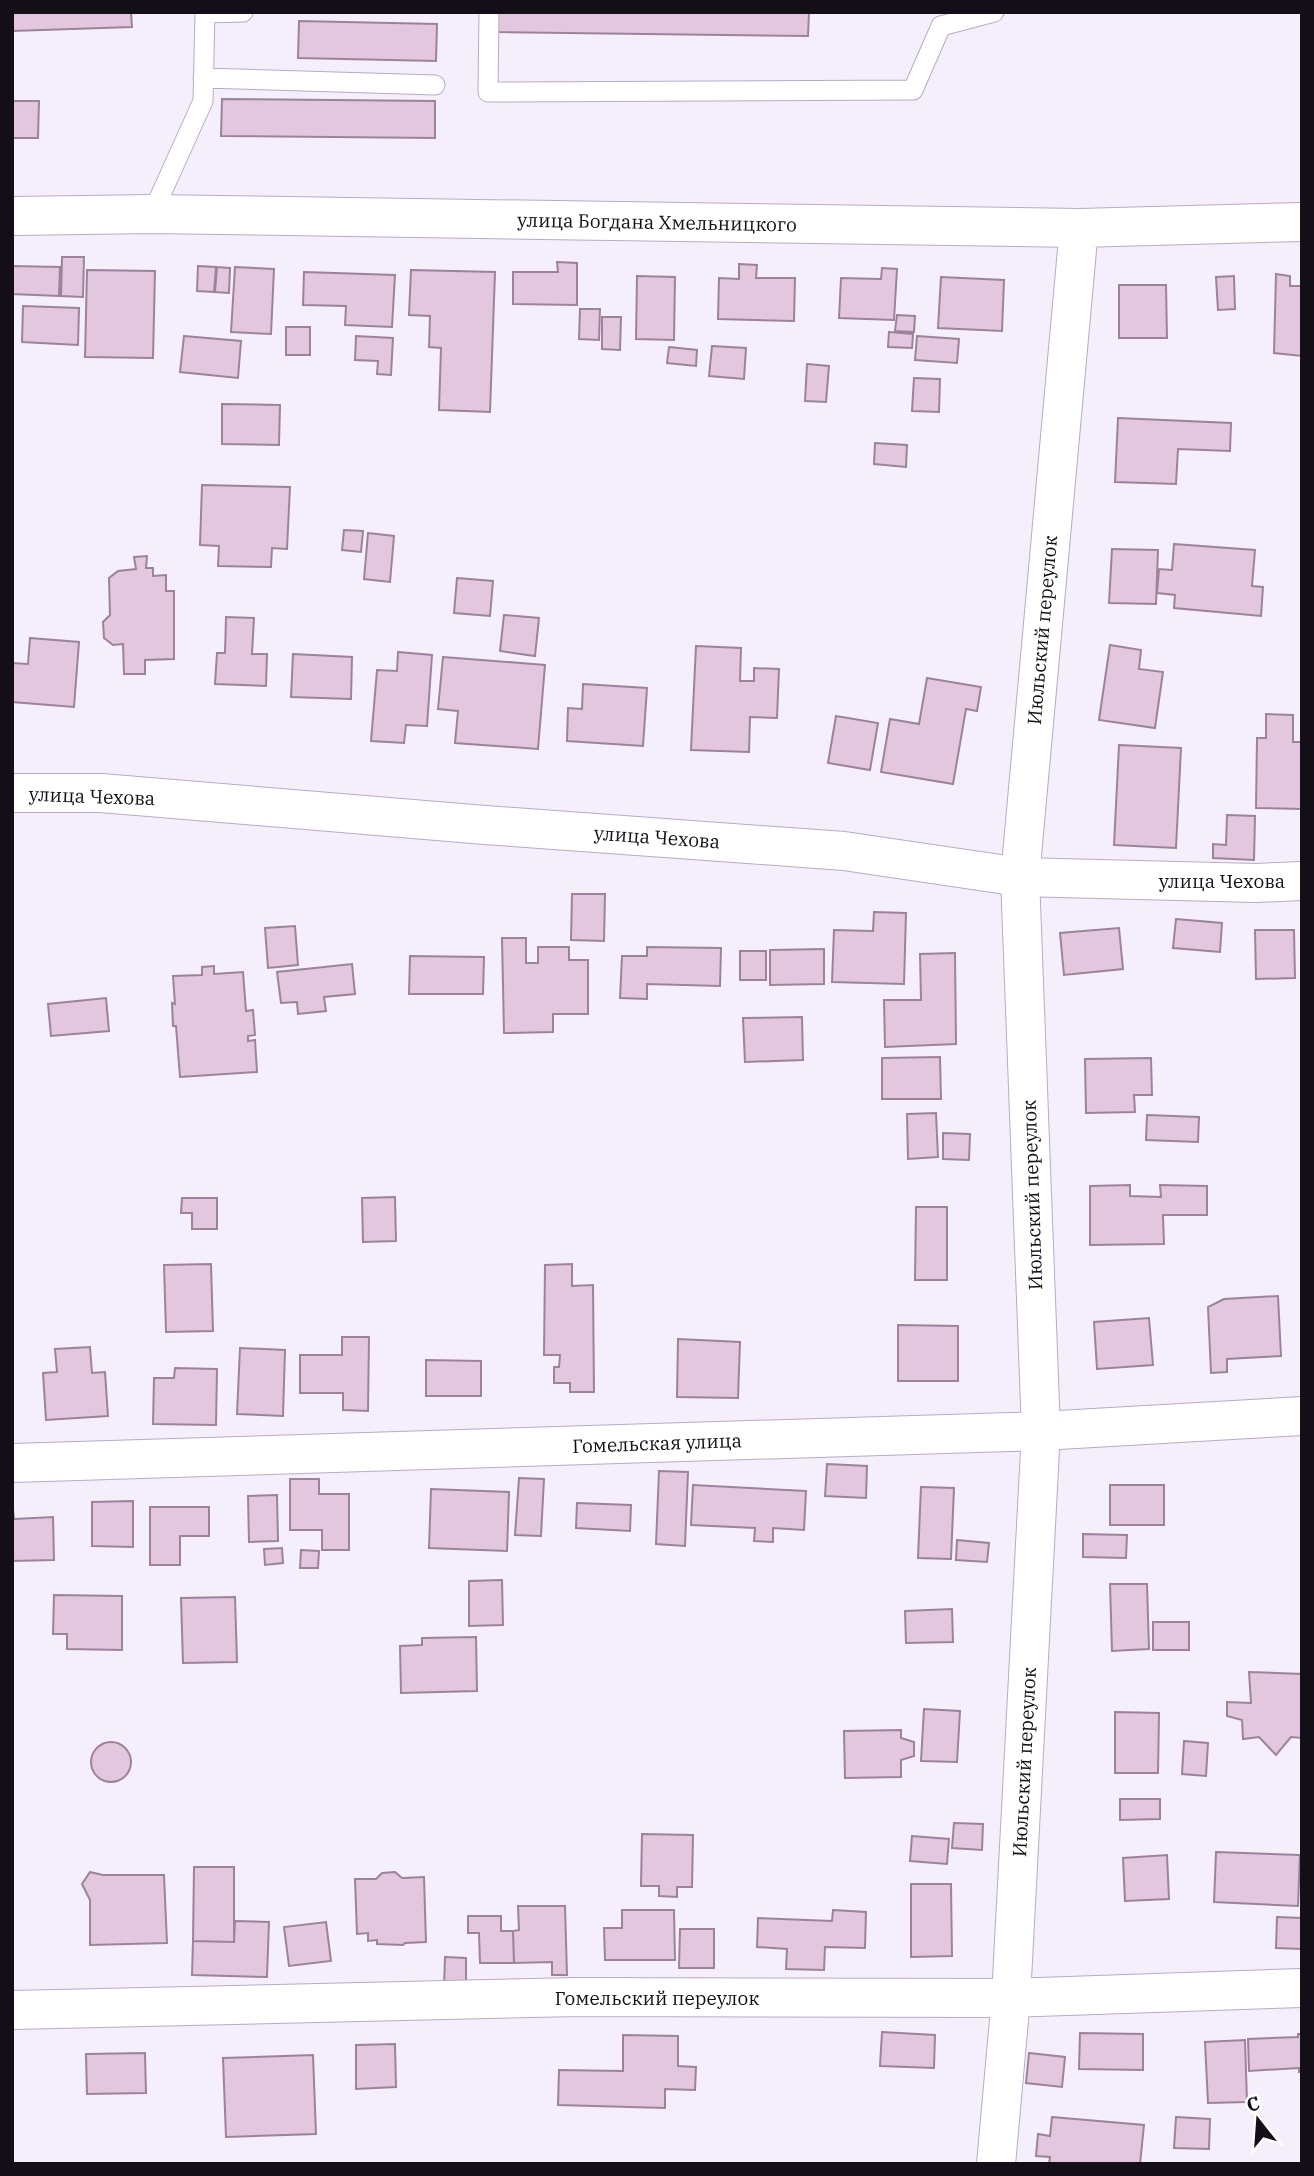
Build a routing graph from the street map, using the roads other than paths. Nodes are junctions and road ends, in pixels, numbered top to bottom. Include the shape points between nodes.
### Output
1 (243, 12) edge
2 (489, 12) edge
3 (994, 12) edge
4 (205, 13) edge
5 (204, 78) junction
6 (435, 85) dead end
7 (152, 214) junction
8 (12, 216) edge
9 (1302, 222) edge
10 (1079, 228) junction
11 (12, 793) edge
12 (1020, 877) junction
13 (1302, 881) edge
14 (1302, 1416) edge
15 (1041, 1431) junction
16 (12, 1463) edge
17 (1302, 1988) edge
18 (1011, 1998) junction
19 (12, 2010) edge
20 (996, 2164) edge

1 - 4 lane
2 - 3 lane via 488,92 913,90 941,26
4 - 5 lane
5 - 6 lane
5 - 7 lane via 203,101
7 - 8 street, улица Богдана Хмельницкого
7 - 10 street, улица Богдана Хмельницкого
9 - 10 street, улица Богдана Хмельницкого
10 - 12 street, Июльский переулок
11 - 12 street, улица Чехова via 101,793 844,851
12 - 13 street, улица Чехова
12 - 15 street, Июльский переулок
14 - 15 street, Гомельская улица
15 - 16 street, Гомельская улица
15 - 18 street, Июльский переулок
17 - 18 street, Гомельский переулок
18 - 19 street, Гомельский переулок via 577,1997
18 - 20 street, Июльский переулок

